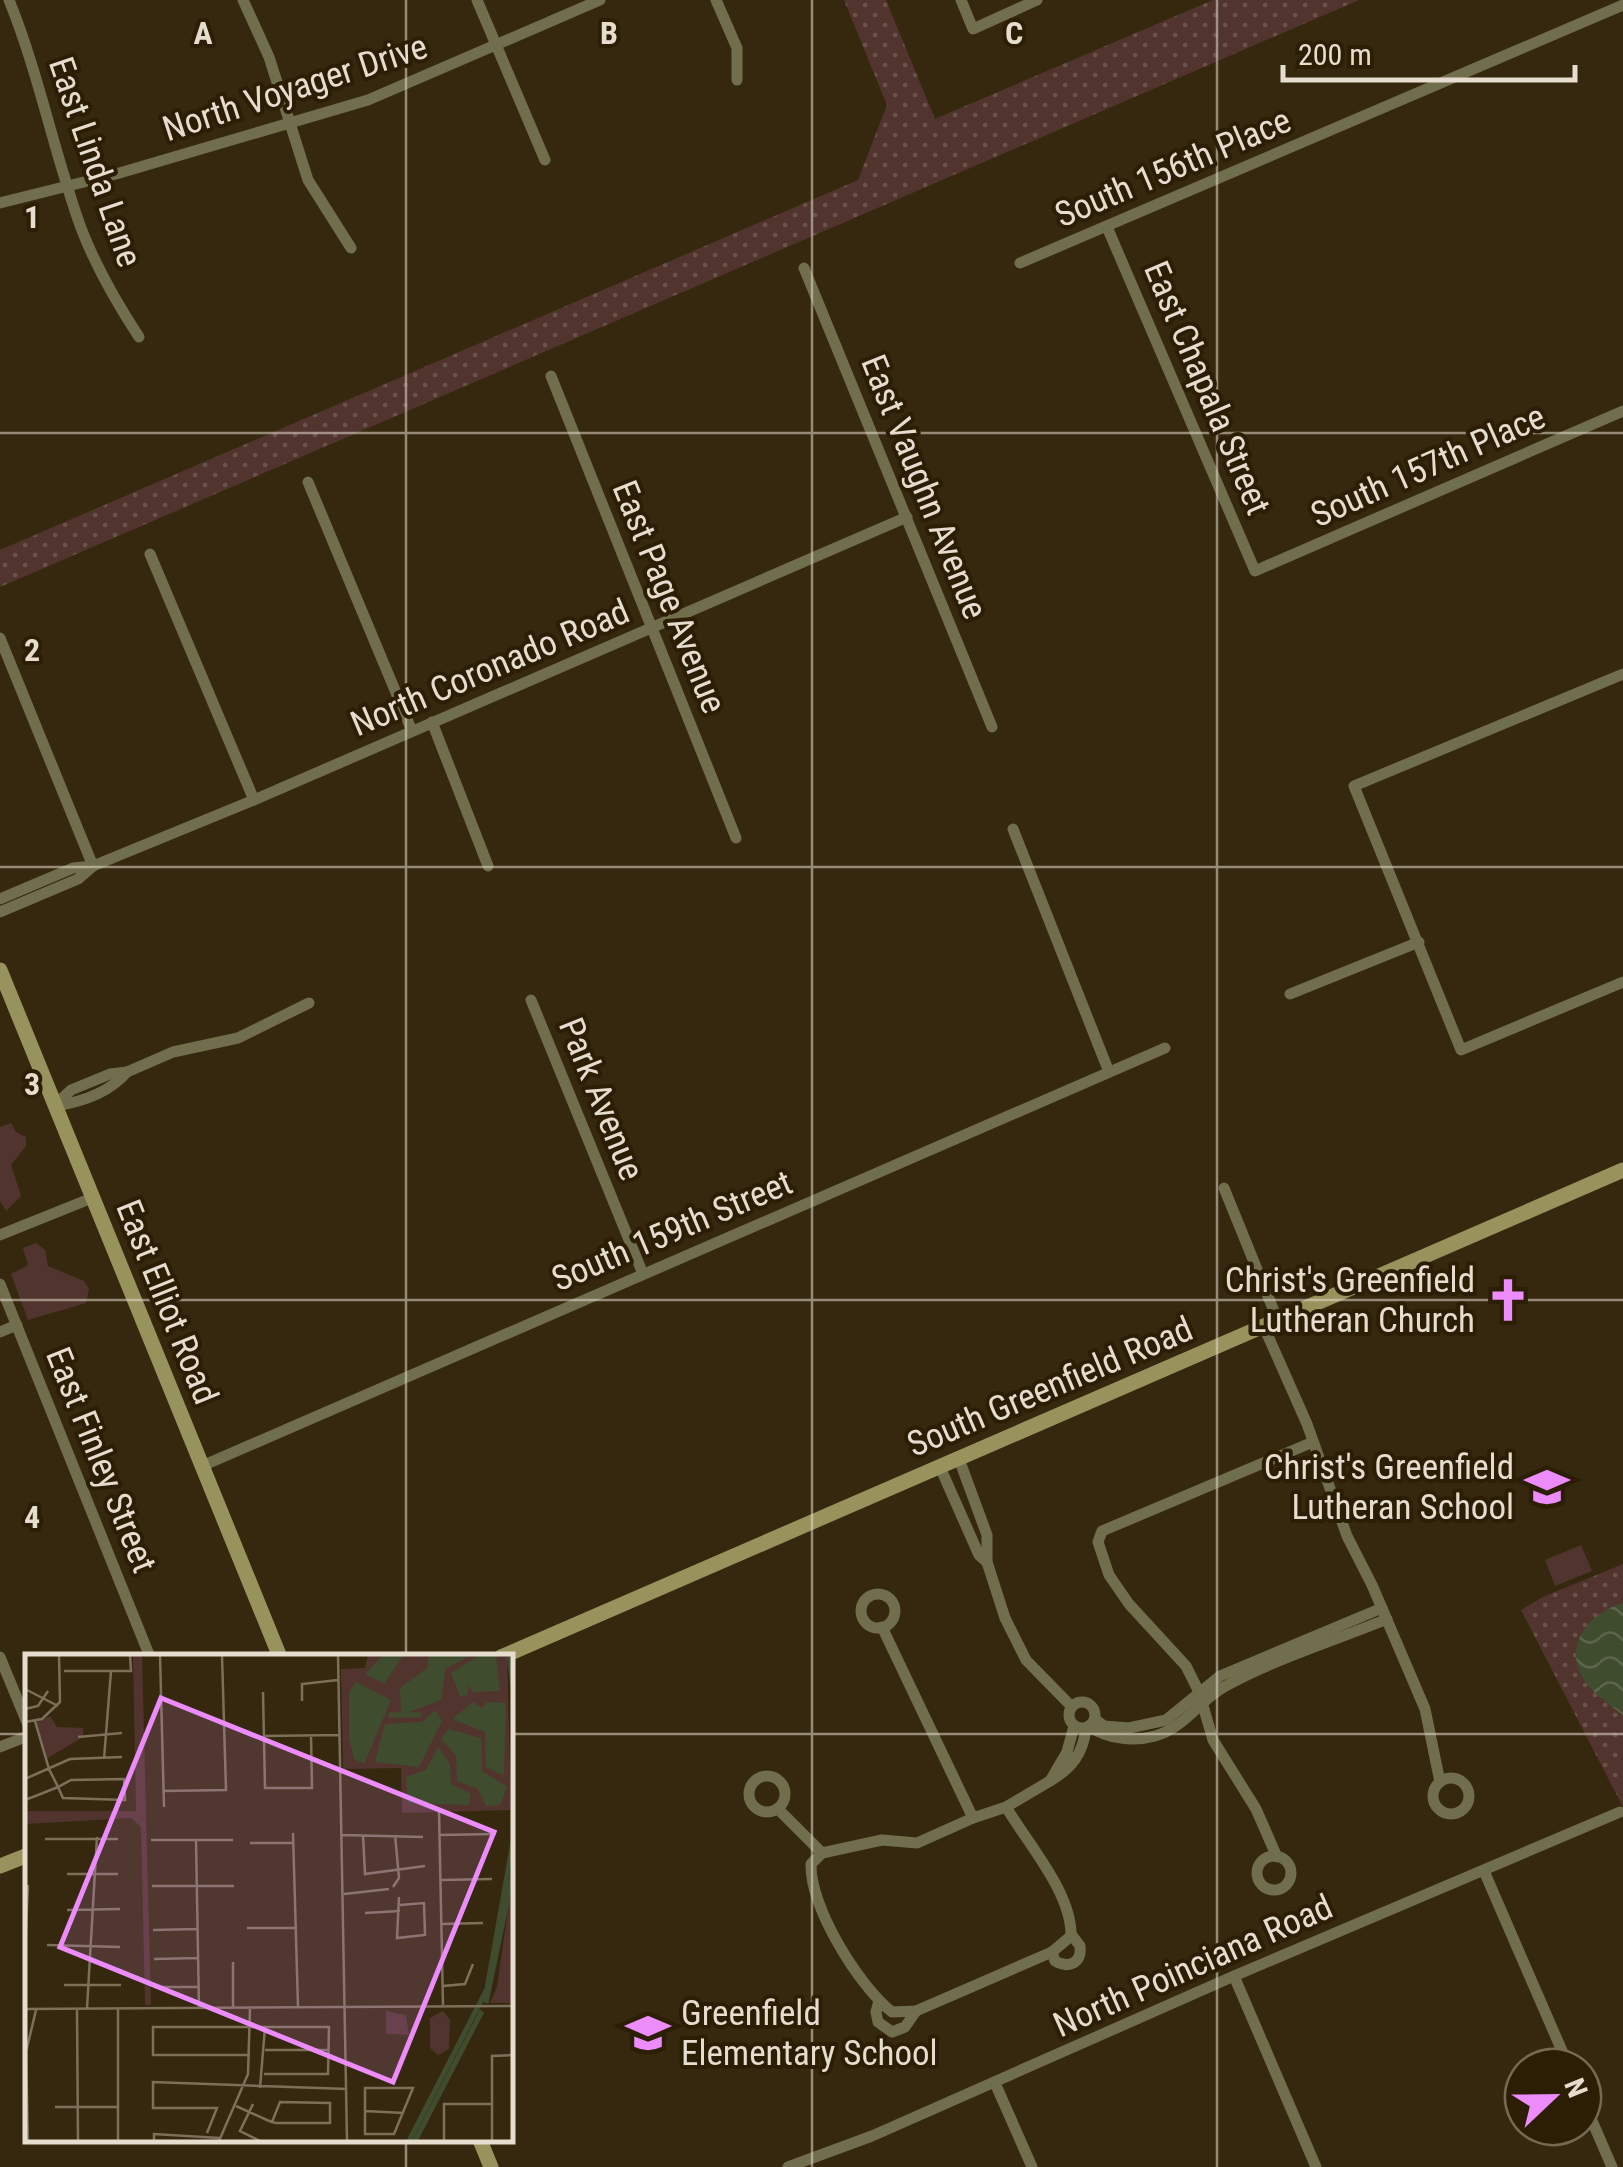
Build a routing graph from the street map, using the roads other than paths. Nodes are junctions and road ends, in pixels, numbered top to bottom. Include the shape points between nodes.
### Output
1 (10, 0) edge
2 (242, 0) edge
3 (478, 0) edge
4 (600, 0) edge
5 (716, 0) edge
6 (961, 0) edge
7 (1037, 0) edge
8 (1623, 5) edge
9 (496, 45) junction
10 (737, 80) dead end
11 (289, 125) junction
12 (544, 160) dead end
13 (70, 186) junction
14 (0, 203) edge
15 (1108, 227) junction
16 (350, 248) dead end
17 (1020, 263) dead end
18 (804, 268) dead end
19 (139, 337) dead end
20 (550, 376) dead end
21 (1623, 411) edge
22 (308, 482) dead end
23 (907, 517) junction
24 (150, 554) dead end
25 (1255, 571) joint
26 (652, 629) junction
27 (0, 638) edge
28 (1623, 674) edge
29 (432, 722) junction
30 (992, 727) dead end
31 (412, 731) junction
32 (254, 800) junction
33 (1013, 830) dead end
34 (736, 838) dead end
35 (93, 866) junction
36 (488, 866) dead end
37 (0, 899) edge
38 (0, 912) edge
39 (1419, 942) junction
40 (0, 970) edge
41 (1623, 982) edge
42 (1290, 994) dead end
43 (530, 1000) dead end
44 (309, 1004) dead end
45 (1165, 1048) dead end
46 (1109, 1072) junction
47 (54, 1106) junction
48 (1623, 1170) edge
49 (1224, 1188) dead end
50 (92, 1198) junction
51 (0, 1235) edge
52 (642, 1274) junction
53 (0, 1284) edge
54 (1271, 1324) junction
55 (16, 1325) junction
56 (0, 1332) edge
57 (1313, 1442) junction
58 (959, 1459) junction
59 (202, 1466) junction
60 (940, 1468) junction
61 (979, 1512) junction
62 (962, 1518) junction
63 (987, 1562) junction
64 (1384, 1614) junction
65 (882, 1627) dead end
66 (149, 1654) edge
67 (279, 1654) edge
68 (508, 1654) edge
69 (0, 1657) edge
70 (1201, 1699) junction
71 (1072, 1707) junction
72 (25, 1718) edge
73 (1086, 1725) junction
74 (25, 1737) edge
75 (0, 1747) edge
76 (1440, 1782) dead end
77 (1006, 1808) junction
78 (778, 1809) dead end
79 (1620, 1812) dead end
80 (974, 1818) junction
81 (822, 1853) junction
82 (25, 1856) edge
83 (1277, 1857) dead end
84 (0, 1866) edge
85 (1484, 1871) junction
86 (1071, 1935) junction
87 (1052, 1952) junction
88 (1234, 1976) junction
89 (878, 2002) junction
90 (916, 2011) junction
91 (1560, 2047) edge
92 (995, 2083) junction
93 (481, 2142) edge
94 (491, 2167) edge
95 (788, 2167) edge
96 (1032, 2167) edge
97 (1316, 2167) edge

1 - 13 street, East Linda Lane
2 - 11 street via 269,57
3 - 9 street
4 - 9 street, North Voyager Drive
5 - 10 street via 737,48
6 - 7 street via 973,29
8 - 15 street, South 156th Place
9 - 11 street, North Voyager Drive via 368,100
9 - 12 street
11 - 13 street, North Voyager Drive
11 - 16 street via 308,180
13 - 14 street, North Voyager Drive
13 - 19 street, East Linda Lane via 95,261
15 - 17 street, South 156th Place
15 - 25 street, East Chapala Street
18 - 23 street, East Vaughn Avenue
20 - 26 street, East Page Avenue
21 - 25 street, South 157th Place
22 - 31 street
23 - 26 street, North Coronado Road
23 - 30 street, East Vaughn Avenue
24 - 32 street
26 - 29 street, North Coronado Road
26 - 34 street, East Page Avenue
27 - 35 street
28 - 39 street via 1354,786
29 - 31 street, North Coronado Road
29 - 36 street
31 - 32 street, North Coronado Road
32 - 35 street, North Coronado Road
33 - 46 street
35 - 37 street, North Coronado Road
35 - 38 street, North Coronado Road via 78,879
39 - 41 street via 1461,1050
39 - 42 street
40 - 47 main road, East Elliot Road
43 - 52 street, Park Avenue
44 - 47 street via 238,1038 110,1074 71,1090
45 - 46 street, South 159th Street
46 - 52 street, South 159th Street
47 - 50 main road, East Elliot Road
48 - 54 main road, South Greenfield Road
49 - 54 street
50 - 51 street
50 - 59 main road, East Elliot Road
52 - 59 street, South 159th Street
53 - 55 street, East Finley Street
54 - 57 street
54 - 58 main road, South Greenfield Road
55 - 56 street
55 - 66 street, East Finley Street
57 - 64 street
57 - 70 street via 1102,1531 1098,1542 1109,1575 1186,1666
58 - 60 main road, South Greenfield Road
58 - 61 street
59 - 67 main road, East Elliot Road
60 - 62 street
60 - 68 main road, South Greenfield Road
61 - 62 street
61 - 63 street
62 - 63 street
63 - 71 street via 1026,1660
64 - 70 street via 1220,1676
64 - 76 street via 1425,1709
65 - 80 street
69 - 72 street
70 - 73 street via 1146,1726
70 - 83 street via 1214,1740
71 - 73 street via 1069,1719
71 - 73 street via 1080,1702 1094,1710
73 - 77 street via 1050,1781
74 - 75 street
77 - 80 street
77 - 86 street via 1066,1901
78 - 81 street
79 - 85 street, North Poinciana Road
80 - 81 street via 918,1843 882,1840
81 - 89 street via 811,1877 838,1945
82 - 84 main road
85 - 88 street, North Poinciana Road
85 - 91 street
86 - 87 street
86 - 87 street via 1080,1946 1072,1965 1055,1962
87 - 90 street
88 - 92 street, North Poinciana Road
88 - 97 street
89 - 90 street via 892,2012
89 - 90 street via 878,2022 892,2032
92 - 95 street, North Poinciana Road
92 - 96 street
93 - 94 main road

